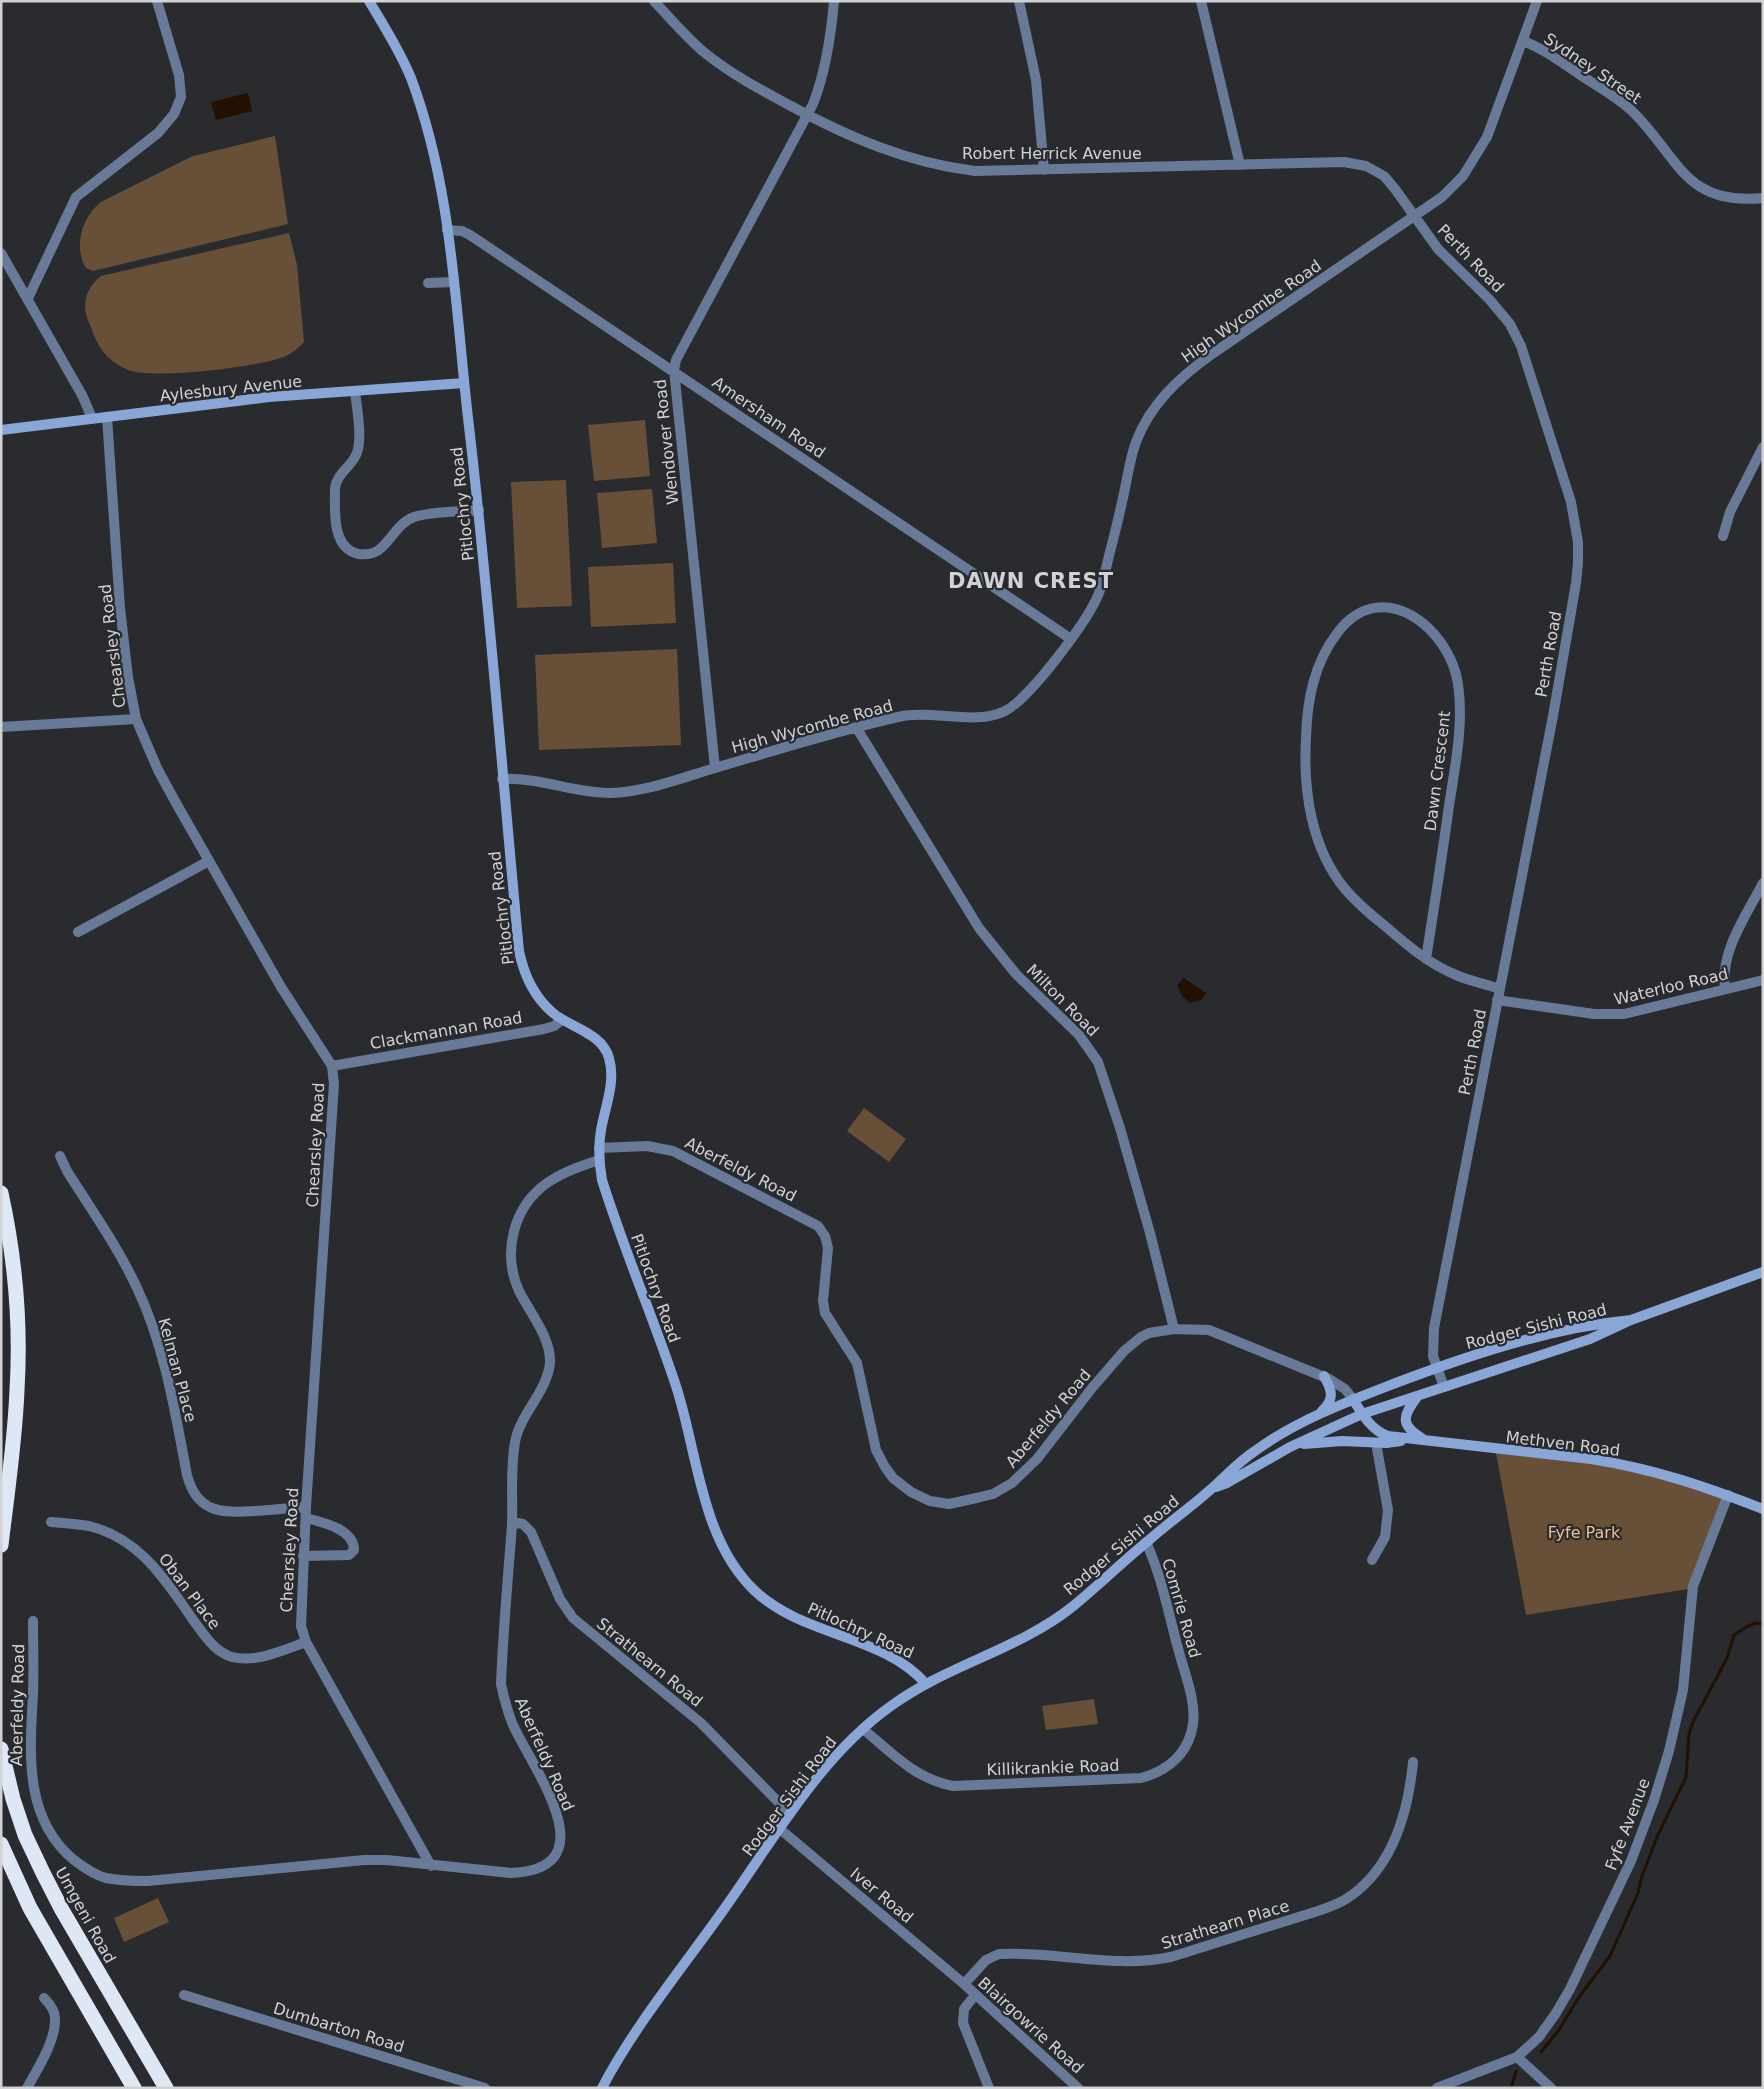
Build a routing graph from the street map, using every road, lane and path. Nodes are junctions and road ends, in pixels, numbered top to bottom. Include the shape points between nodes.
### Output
1 (157, 1) edge
2 (369, 1) edge
3 (654, 1) edge
4 (834, 1) edge
5 (1019, 1) edge
6 (1201, 1) edge
7 (1537, 1) edge
8 (1523, 41) junction
9 (808, 115) junction
10 (1240, 165) junction
11 (1044, 170) junction
12 (1763, 198) edge
13 (1414, 217) junction
14 (447, 230) junction
15 (1, 253) edge
16 (454, 282) junction
17 (428, 283) dead end
18 (28, 298) junction
19 (674, 370) junction
20 (464, 383) junction
21 (355, 392) junction
22 (107, 417) junction
23 (92, 418) junction
24 (1, 430) edge
25 (1763, 446) edge
26 (479, 510) junction
27 (1723, 536) dead end
28 (1071, 639) junction
29 (136, 719) junction
30 (1, 727) edge
31 (856, 727) junction
32 (715, 768) junction
33 (502, 779) junction
34 (209, 862) junction
35 (1763, 883) edge
36 (78, 932) dead end
37 (1426, 959) junction
38 (1763, 980) edge
39 (1500, 988) junction
40 (1725, 989) junction
41 (1497, 1000) junction
42 (562, 1020) junction
43 (332, 1066) junction
44 (599, 1148) junction
45 (60, 1156) dead end
46 (599, 1160) junction
47 (1, 1193) edge
48 (1763, 1272) edge
49 (1631, 1320) junction
50 (1174, 1329) junction
51 (1437, 1368) junction
52 (1324, 1376) junction
53 (1444, 1386) junction
54 (1417, 1397) junction
55 (1353, 1399) junction
56 (1362, 1414) junction
57 (1318, 1415) junction
58 (1412, 1439) junction
59 (1424, 1440) junction
60 (1376, 1443) junction
61 (1294, 1445) junction
62 (1212, 1488) junction
63 (1728, 1495) junction
64 (1763, 1509) edge
65 (306, 1512) junction
66 (52, 1522) dead end
67 (512, 1522) junction
68 (1146, 1542) junction
69 (1, 1545) edge
70 (304, 1556) junction
71 (1372, 1560) dead end
72 (33, 1621) dead end
73 (306, 1642) junction
74 (926, 1684) junction
75 (1188, 1684) joint
76 (863, 1729) junction
77 (1, 1749) edge
78 (1413, 1762) dead end
79 (790, 1814) junction
80 (780, 1829) junction
81 (1, 1844) edge
82 (431, 1866) junction
83 (70, 1977) junction
84 (964, 1984) junction
85 (184, 1995) dead end
86 (975, 1995) junction
87 (44, 1998) dead end
88 (137, 2039) junction
89 (1516, 2057) junction
90 (27, 2088) edge
91 (126, 2088) edge
92 (134, 2088) edge
93 (166, 2088) edge
94 (172, 2088) edge
95 (485, 2088) edge
96 (602, 2088) edge
97 (989, 2088) edge
98 (1078, 2088) edge
99 (1437, 2088) edge
100 (1551, 2088) edge

1 - 18 street via 179,76 179,105 167,125 76,197
2 - 14 street, Pitlochry Road via 411,78 442,190
3 - 9 street, Robert Herrick Avenue via 705,53 745,80
4 - 9 street, Wendover Road via 824,70
5 - 11 street via 1036,80
6 - 10 street
7 - 8 street, Perth Road
8 - 12 street, Sydney Street via 1540,48 1628,107 1676,166 1700,187 1725,197
8 - 13 street, Perth Road via 1476,157 1450,190
9 - 11 street, Robert Herrick Avenue via 877,147 936,165 975,170
9 - 19 street, Wendover Road via 676,360
10 - 11 street, Robert Herrick Avenue
10 - 13 street, Robert Herrick Avenue via 1344,162 1366,166 1390,183
13 - 28 street, High Wycombe Road via 1212,354 1182,377 1155,407 1133,452 1099,593
13 - 39 street, Perth Road via 1438,249 1501,313 1516,335 1576,522 1576,582
14 - 16 street, Pitlochry Road
14 - 19 street, Amersham Road via 470,234
15 - 18 street
16 - 17 street
16 - 20 street, Pitlochry Road
18 - 23 street
19 - 28 street, Amersham Road
19 - 32 street, Wendover Road
20 - 21 street, Aylesbury Avenue
20 - 26 street, Pitlochry Road
21 - 22 street, Aylesbury Avenue via 269,397
21 - 26 street via 358,450 336,481 335,488 337,532 349,550 374,553 402,524 414,517
22 - 23 street, Aylesbury Avenue
22 - 29 street, Chearsley Road via 120,608
23 - 24 street, Aylesbury Avenue
25 - 27 street via 1730,512
26 - 33 street, Pitlochry Road
28 - 31 street, High Wycombe Road via 1024,695 998,714 978,717 916,714
29 - 30 street
29 - 34 street, Chearsley Road via 158,770
31 - 32 street, High Wycombe Road
31 - 50 street, Milton Road via 979,928 1016,974 1079,1035 1098,1062 1150,1233
32 - 33 street, High Wycombe Road via 650,787 610,793
33 - 42 street, Pitlochry Road via 521,961 536,994
34 - 36 street
34 - 43 street, Chearsley Road via 281,987
35 - 40 street via 1726,956
37 - 37 street, Dawn Crescent via 1346,890 1324,854 1309,808 1304,761 1308,698 1313,682 1320,663 1340,630 1353,618 1372,609 1396,609 1418,618 1440,639 1458,683 1460,718 1456,764
37 - 39 street, Dawn Crescent via 1455,975
38 - 40 street, Waterloo Road
39 - 41 street, Perth Road
40 - 41 street, Waterloo Road via 1624,1014 1594,1014
41 - 51 street, Perth Road via 1434,1328 1432,1347
42 - 43 street, Clackmannan Road via 544,1029
42 - 44 street, Pitlochry Road via 598,1041 609,1057 611,1082
43 - 65 street, Chearsley Road via 333,1099
44 - 46 street, Pitlochry Road
44 - 50 street, Aberfeldy Road via 647,1146 673,1151 818,1226 828,1248 823,1301 825,1313 857,1364 876,1450 894,1478 911,1492 930,1501 949,1504 972,1500 1012,1483 1037,1459 1124,1352 1141,1337
45 - 65 street, Kelman Place via 137,1288 164,1365 187,1475 197,1497 226,1513
46 - 67 street, Aberfeldy Road via 546,1183 528,1201 514,1230 510,1253 514,1277 545,1338 550,1362 547,1376 523,1419 516,1440
46 - 74 street, Pitlochry Road via 605,1191 676,1388 711,1520 726,1554 748,1584 768,1602 801,1620 898,1660
47 - 69 highway via 12,1253 18,1342 17,1390
48 - 49 street, Rodger Sishi Road
49 - 51 street, Rodger Sishi Road via 1579,1327 1496,1347
49 - 53 street, Rodger Sishi Road via 1590,1339
50 - 52 street, Aberfeldy Road via 1220,1333
51 - 53 street, Perth Road
51 - 55 street, Rodger Sishi Road
52 - 55 street, Aberfeldy Road via 1345,1389
52 - 57 street via 1332,1396
53 - 54 street, Rodger Sishi Road
54 - 56 street, Rodger Sishi Road
54 - 59 street via 1408,1408 1405,1419 1411,1431
55 - 56 street, Methven Road
55 - 57 street, Rodger Sishi Road
56 - 58 street, Methven Road via 1383,1434
56 - 61 street, Rodger Sishi Road
57 - 62 street, Rodger Sishi Road via 1256,1450
58 - 59 street, Methven Road
58 - 60 street
59 - 63 street, Methven Road via 1591,1459 1669,1475
60 - 61 street via 1342,1441
60 - 71 street via 1388,1510 1386,1537
61 - 62 street, Rodger Sishi Road via 1227,1483
62 - 68 street, Rodger Sishi Road
63 - 64 street, Methven Road
63 - 89 street, Fyfe Avenue via 1693,1586 1683,1690 1669,1751 1631,1861 1556,2013 1539,2037
65 - 70 street, Chearsley Road
65 - 70 street via 351,1539 354,1550 349,1555
66 - 73 street, Oban Place via 99,1529 130,1544 159,1572 207,1638 223,1653 241,1659 252,1658
67 - 79 street, Strathearn Road via 523,1524 531,1532 560,1599 574,1618 701,1723
67 - 82 street, Aberfeldy Road via 501,1684 514,1725 557,1812 561,1826 560,1847 547,1865 522,1873
68 - 74 street, Rodger Sishi Road via 1071,1608 1031,1633
68 - 75 street, Comrie Road
70 - 73 street, Chearsley Road via 300,1614
72 - 82 street, Aberfeldy Road via 30,1766 36,1801 59,1845 94,1874 148,1881 364,1860
73 - 82 street, Chearsley Road
74 - 76 street, Rodger Sishi Road via 892,1705
75 - 76 street, Killikrankie Road via 1194,1722 1188,1742 1175,1762 1159,1773 1141,1778 945,1785 920,1776
76 - 79 street, Rodger Sishi Road via 836,1755
77 - 88 highway, Umgeni Road via 13,1799 42,1873
78 - 84 street, Strathearn Place via 1411,1784 1396,1838 1388,1854 1359,1889 1344,1900 1150,1962 999,1954 986,1960
79 - 80 street, Rodger Sishi Road
80 - 84 street, Iver Road
80 - 96 street, Rodger Sishi Road via 649,2014
81 - 83 highway via 30,1908
83 - 91 highway
83 - 92 highway
84 - 86 street, Blairgowrie Road
85 - 95 street, Dumbarton Road
86 - 97 street via 964,2009 963,2023
86 - 98 street, Blairgowrie Road
87 - 90 street via 56,2016 54,2028
88 - 93 highway, Umgeni Road
88 - 94 highway
89 - 99 street, Fyfe Avenue
89 - 100 street

